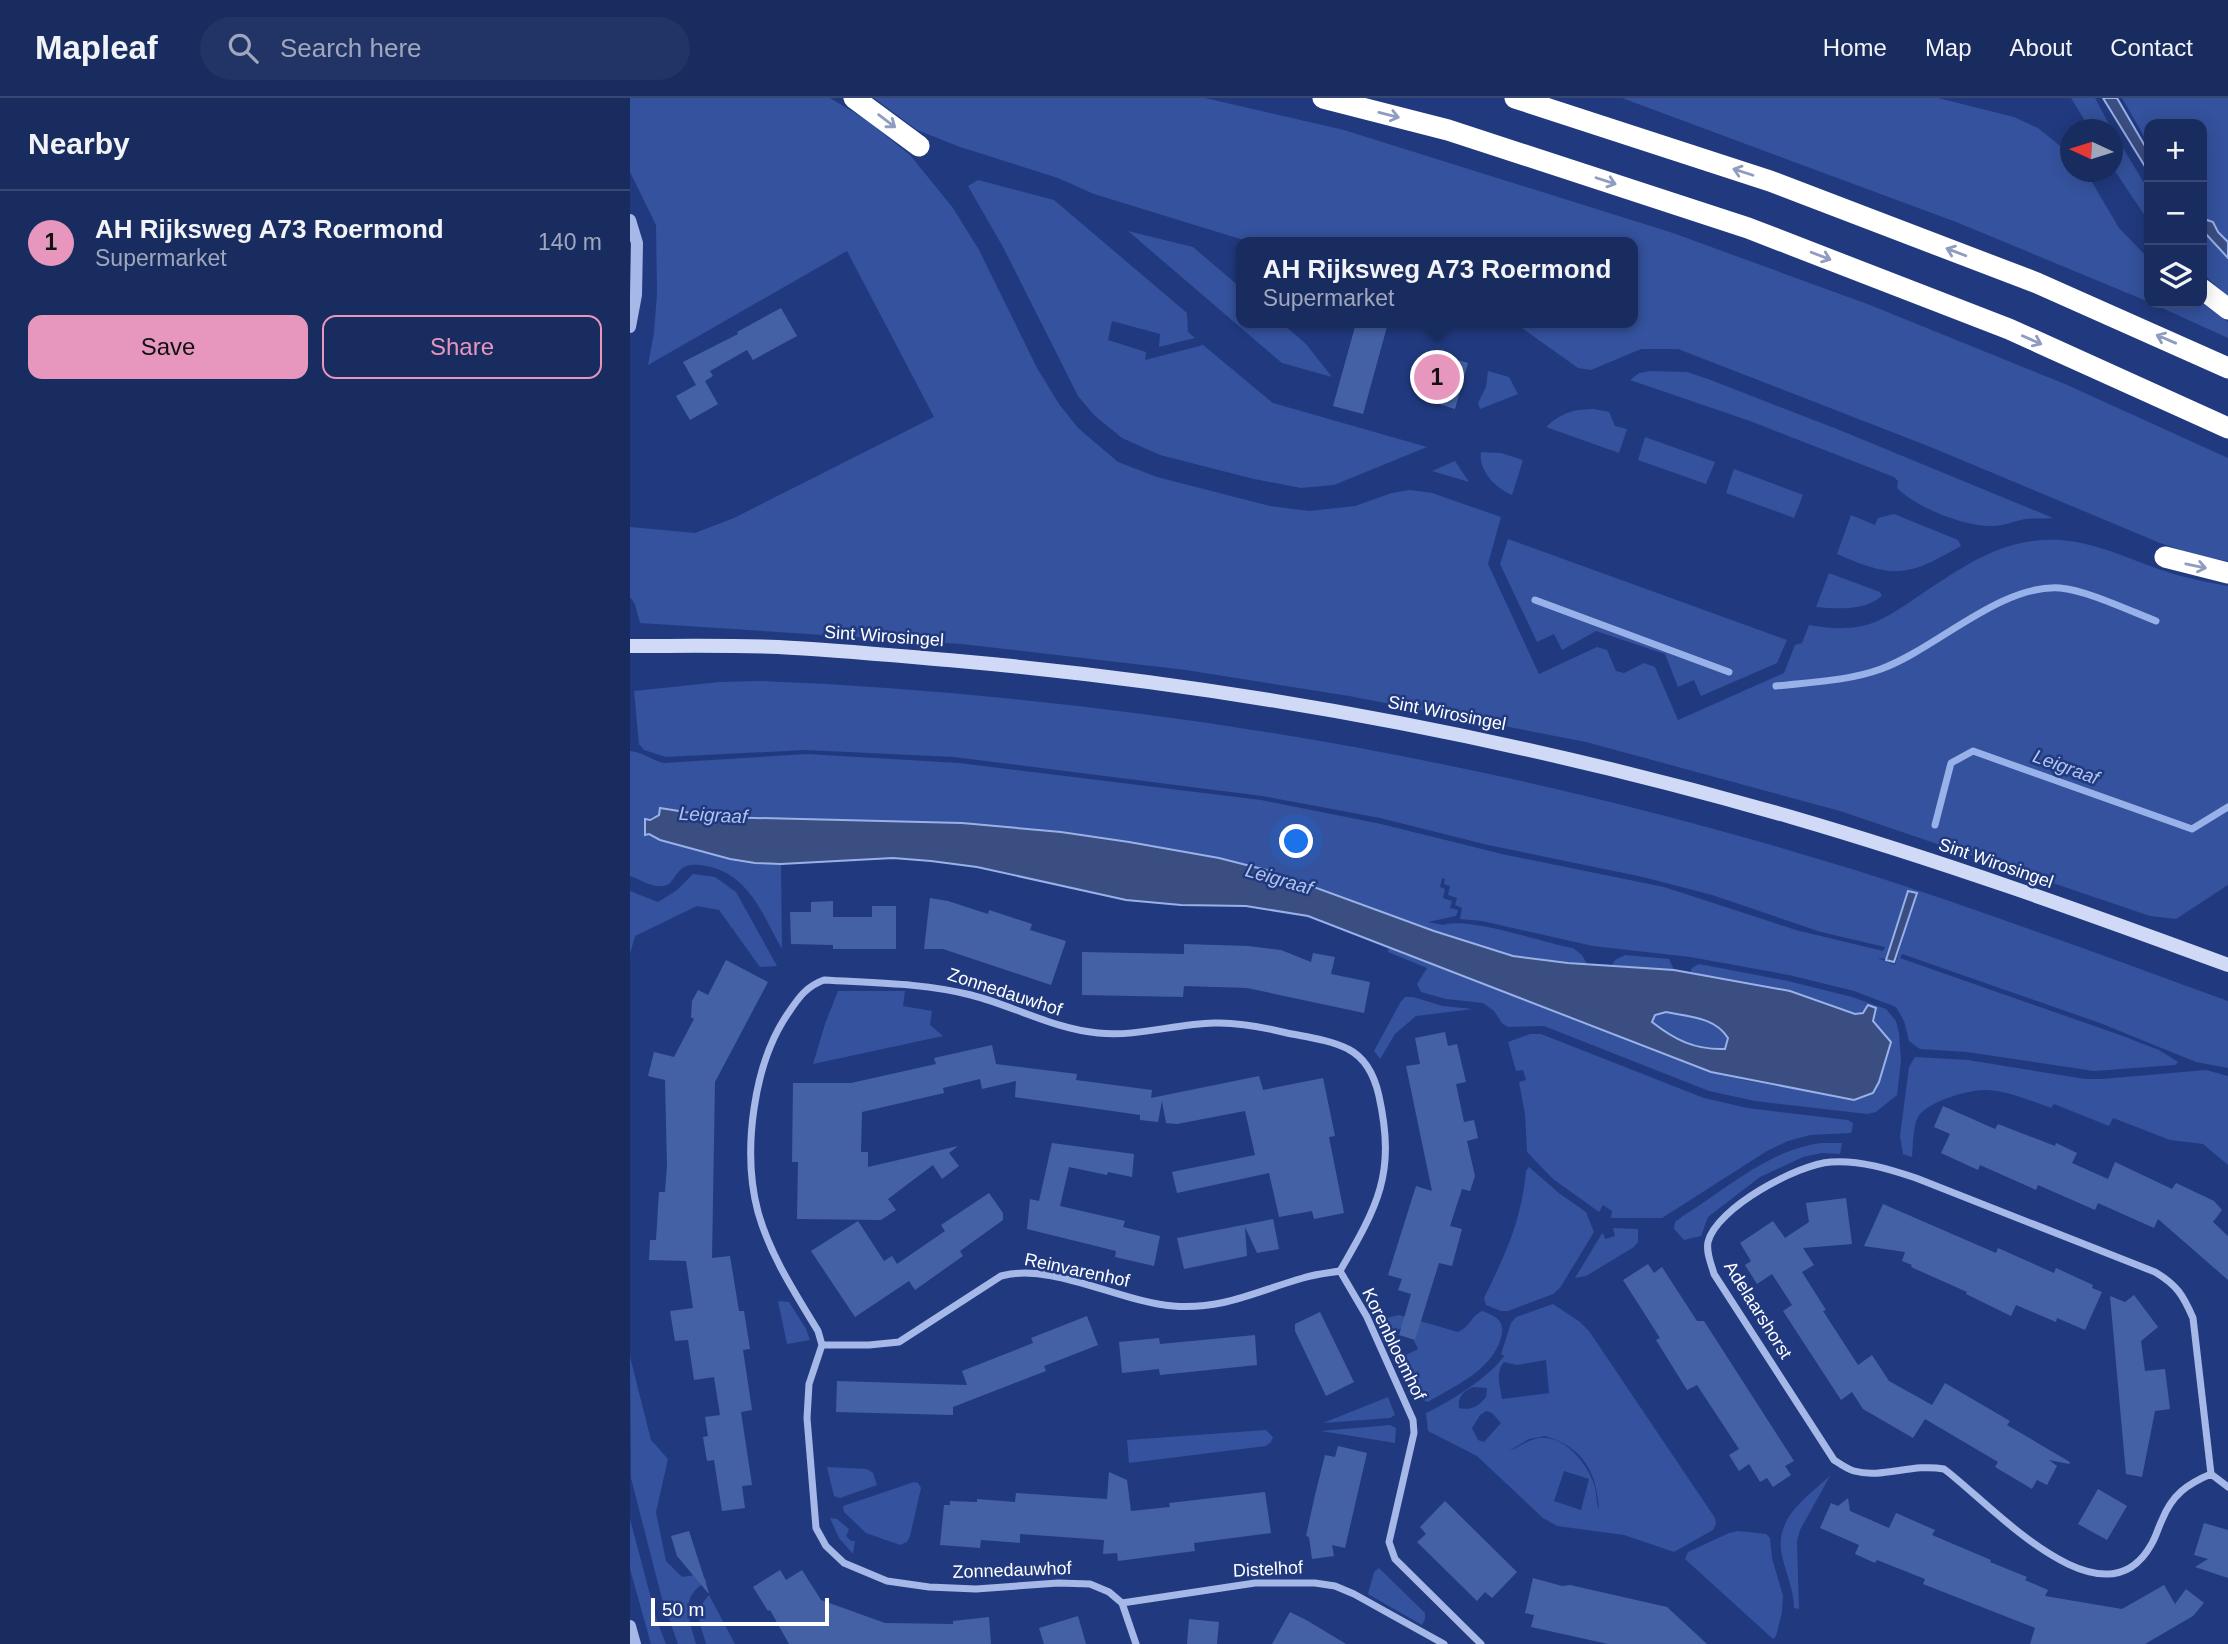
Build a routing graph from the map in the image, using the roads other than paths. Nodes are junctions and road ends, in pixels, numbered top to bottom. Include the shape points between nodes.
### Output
1 (854, 98) edge
2 (1322, 98) edge
3 (1516, 98) edge
4 (919, 146) dead end
5 (630, 220) edge
6 (2207, 293) edge
7 (2228, 309) edge
8 (630, 327) edge
9 (2228, 368) edge
10 (2228, 429) edge
11 (2165, 557) dead end
12 (2228, 573) edge
13 (630, 646) edge
14 (2228, 965) edge
15 (1340, 1271) junction
16 (822, 1345) junction
17 (2211, 1474) junction
18 (2228, 1486) edge
19 (1122, 1603) junction
20 (630, 1626) edge
21 (635, 1644) edge
22 (1136, 1644) edge
23 (1444, 1644) edge
24 (1481, 1644) edge

1 -> 4 highway
2 -> 10 highway via 1448,130 1748,228 2009,329
9 -> 3 highway via 2037,283 1770,181
5 - 8 street via 637,243
6 - 7 highway
11 -> 12 highway
13 - 14 main road, Sint Wirosingel via 782,648 1026,667 1193,688 1507,744 1669,784 1913,854
15 - 16 street, Reinvarenhof via 1306,1277 1234,1302 1187,1306 1158,1304 1014,1272 1000,1276 899,1342
15 - 16 street, Zonnedauwhof via 1374,1207 1386,1154 1376,1083 1364,1061 1348,1049 1250,1025 1214,1023 1134,1034 1099,1033 1071,1029 932,986 824,981 802,994 771,1044 761,1071 752,1140 757,1209 767,1241
15 - 24 street, Korenbloemhof via 1367,1317 1413,1420 1389,1542 1395,1559
16 - 19 street, Zonnedauwhof via 809,1384 807,1418 816,1528 844,1563 887,1581 929,1587 1090,1584
17 - 17 street, Adelaarshorst via 2172,1499 2137,1564 2105,1574 2055,1559 1944,1469 1852,1471 1834,1460 1714,1273 1708,1255 1714,1228 1753,1196 1807,1166 1862,1164 1916,1178 2155,1272 2182,1294 2193,1318
17 - 18 street
19 - 22 street
19 - 23 street, Distelhof via 1255,1583 1315,1583 1354,1594
20 - 21 street

